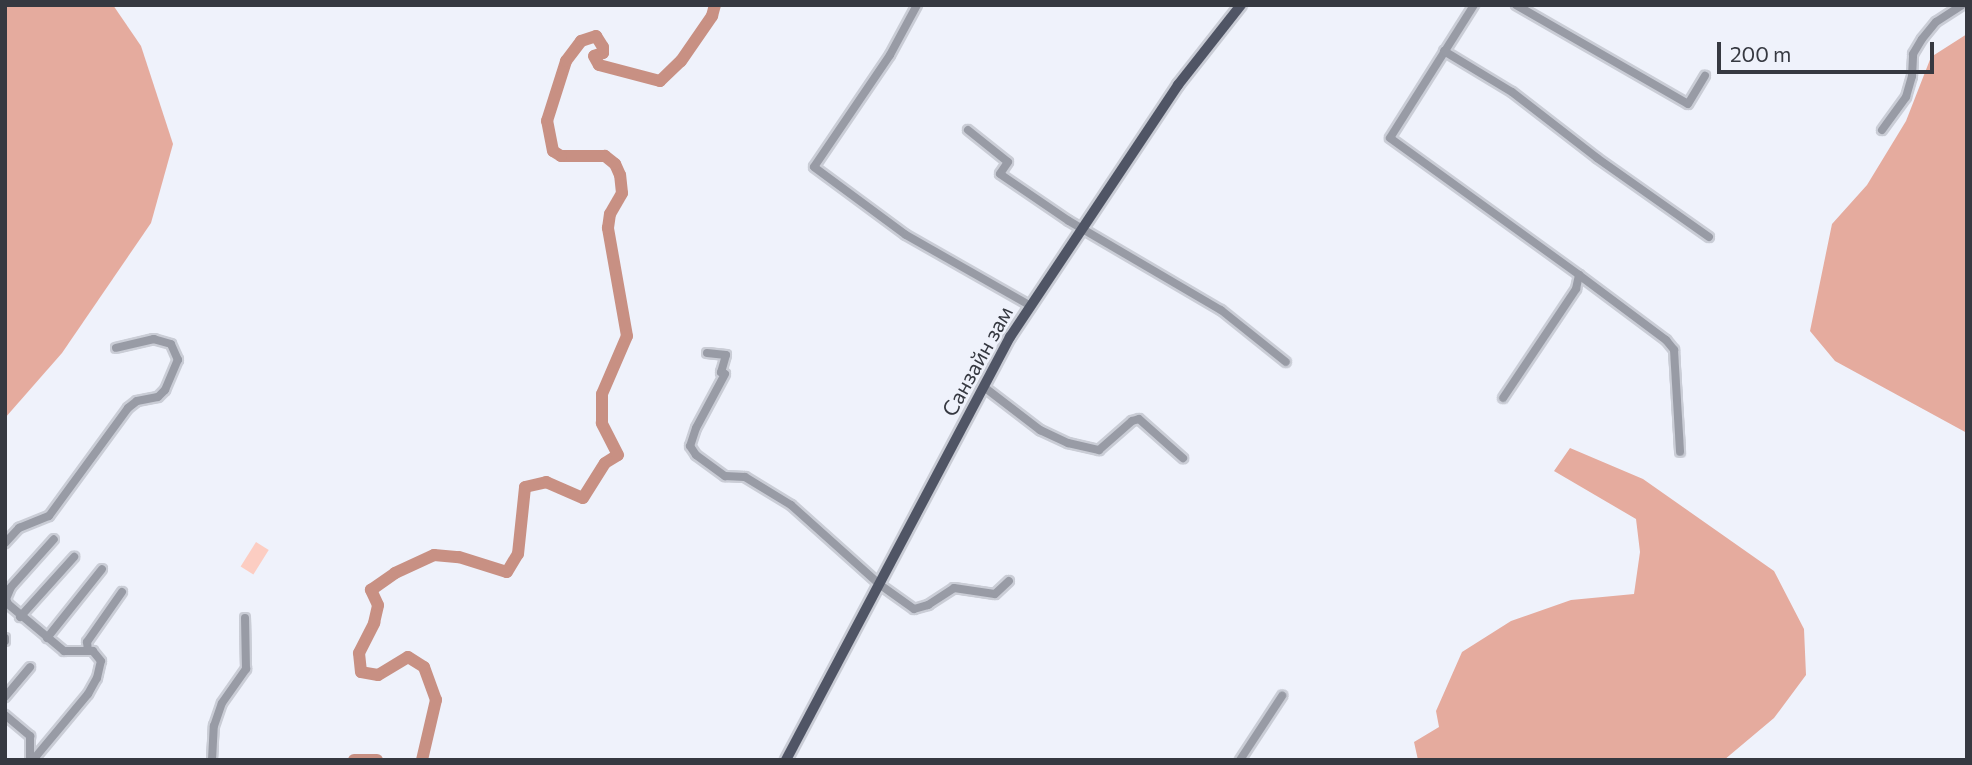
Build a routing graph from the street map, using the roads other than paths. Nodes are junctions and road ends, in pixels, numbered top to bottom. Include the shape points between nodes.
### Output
1 (917, 5) edge
2 (1474, 5) edge
3 (1516, 5) edge
4 (1962, 5) edge
5 (1238, 6) edge
6 (1444, 51) junction
7 (1705, 76) dead end
8 (968, 130) dead end
9 (1882, 130) dead end
10 (1083, 227) junction
11 (1709, 237) dead end
12 (1579, 275) junction
13 (1031, 306) junction
14 (116, 348) dead end
15 (707, 354) dead end
16 (1286, 362) dead end
17 (984, 387) junction
18 (1503, 398) dead end
19 (1680, 452) dead end
20 (1183, 458) dead end
21 (54, 539) dead end
22 (5, 543) edge
23 (74, 557) dead end
24 (103, 569) dead end
25 (1009, 581) dead end
26 (879, 584) junction
27 (122, 592) dead end
28 (20, 617) junction
29 (245, 618) dead end
30 (47, 638) junction
31 (88, 651) junction
32 (30, 667) dead end
33 (1282, 696) dead end
34 (5, 697) edge
35 (5, 715) edge
36 (32, 760) edge
37 (212, 760) edge
38 (786, 760) edge
39 (1240, 760) edge

1 - 13 street via 890,55 814,167 906,235
2 - 6 street
3 - 7 street via 1688,104
4 - 9 street via 1936,22 1922,39 1913,54 1906,97
5 - 10 main road, Санзайн зам via 1178,85
6 - 11 street via 1513,92
6 - 12 street via 1390,138
8 - 10 street via 1008,162 1000,174
10 - 13 main road, Санзайн зам
10 - 16 street via 1221,310
12 - 18 street via 1576,289
12 - 19 street via 1674,350
13 - 17 main road, Санзайн зам
14 - 22 street via 154,339 171,344 178,360 165,390 128,408 48,516 19,528
15 - 26 street via 726,355 721,373 725,374 696,428 692,452 725,475 746,477 791,505
17 - 20 street via 1040,430 1068,443 1099,450 1139,419
17 - 26 main road, Санзайн зам
21 - 28 street via 7,594 8,604
23 - 28 street
24 - 30 street
25 - 26 street via 995,594 954,588 928,605 914,608
26 - 38 main road, Санзайн зам
27 - 31 street via 87,642
28 - 30 street
29 - 37 street via 246,669 222,703 214,726
30 - 31 street via 67,652
31 - 36 street via 96,652 101,661 97,678 77,710
32 - 34 street
33 - 39 street
35 - 36 street via 30,736

